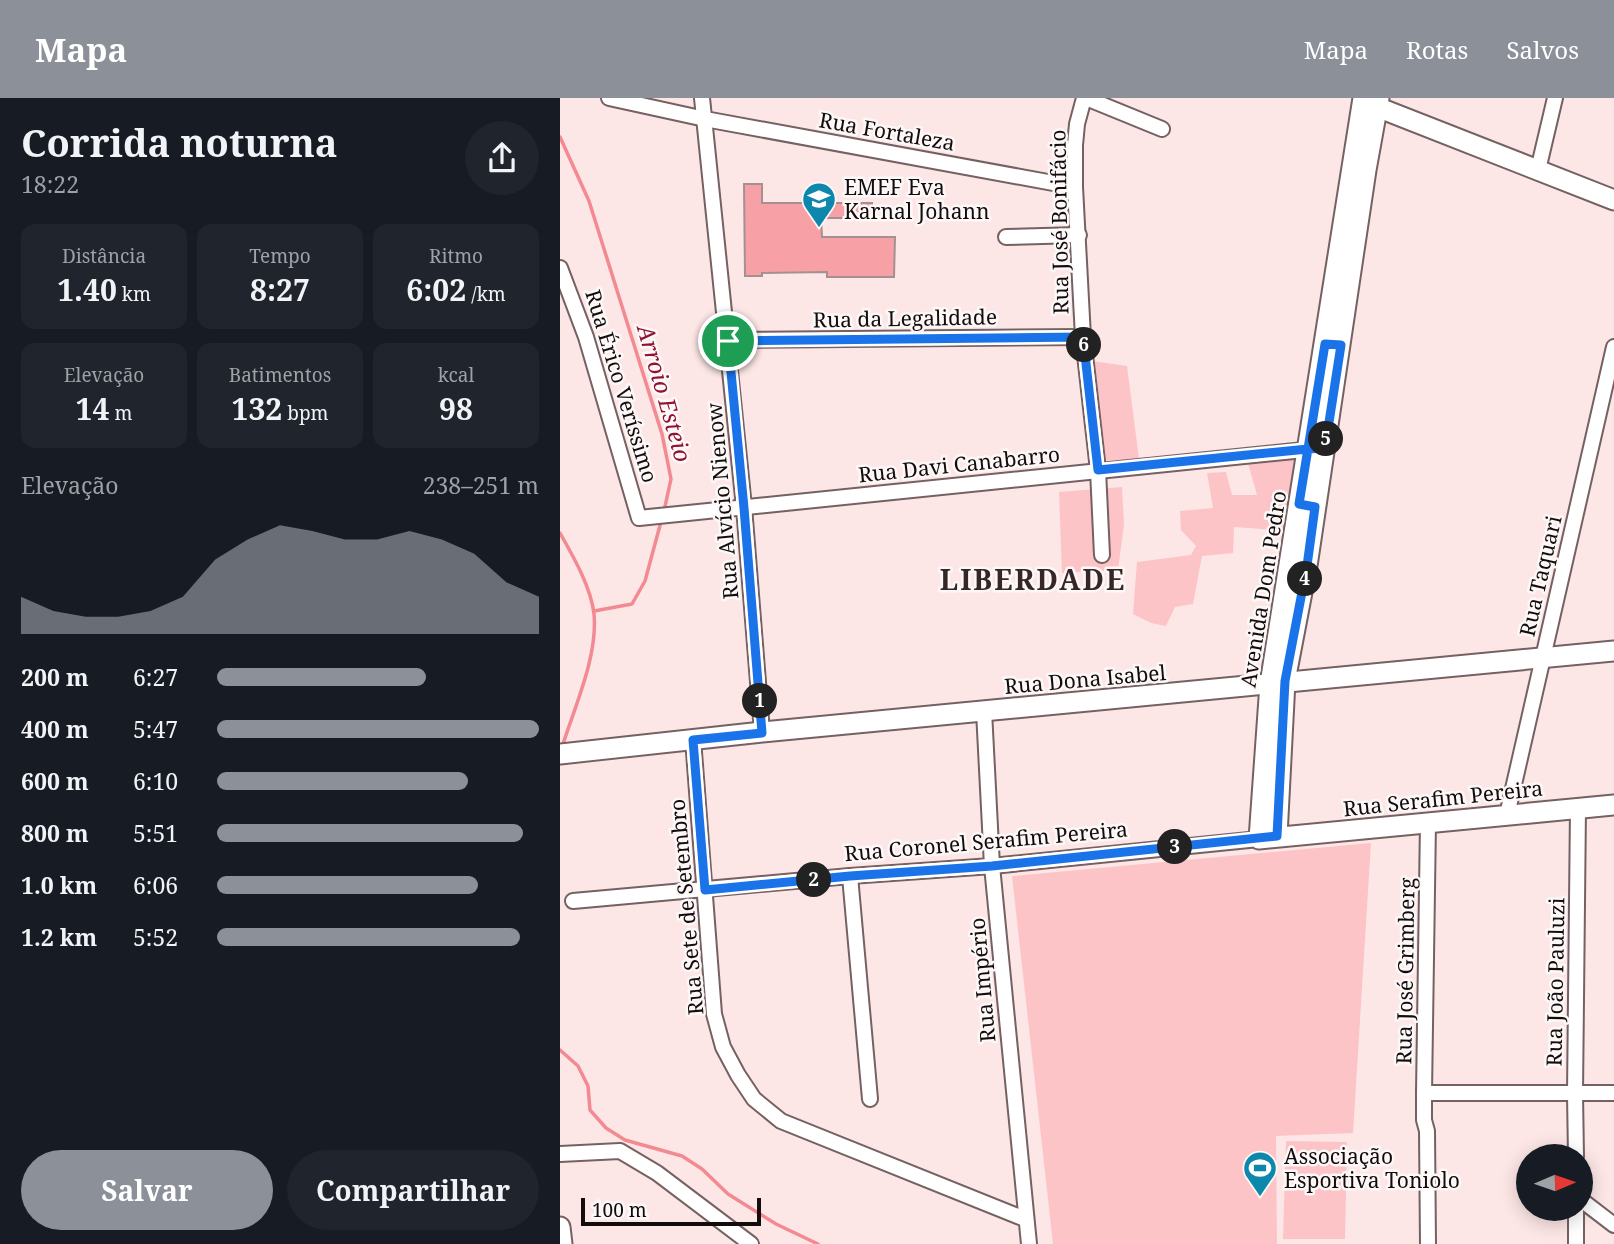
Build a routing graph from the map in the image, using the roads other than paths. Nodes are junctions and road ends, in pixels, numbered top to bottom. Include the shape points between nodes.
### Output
1 (609, 98) edge
2 (702, 98) edge
3 (1085, 98) edge
4 (1555, 98) edge
5 (1368, 100) edge
6 (705, 119) junction
7 (1162, 129) dead end
8 (1538, 170) junction
9 (1075, 187) junction
10 (1614, 200) edge
11 (1079, 235) junction
12 (1006, 237) dead end
13 (560, 268) edge
14 (565, 295) edge
15 (1083, 337) junction
16 (728, 341) junction
17 (1614, 347) edge
18 (1317, 448) junction
19 (1098, 470) junction
20 (744, 508) junction
21 (646, 517) joint
22 (1102, 555) dead end
23 (1614, 651) edge
24 (1542, 657) junction
25 (1278, 683) junction
26 (984, 711) junction
27 (762, 733) junction
28 (693, 740) junction
29 (560, 754) edge
30 (1614, 805) edge
31 (1578, 807) junction
32 (1507, 815) junction
33 (1427, 822) junction
34 (1268, 837) junction
35 (992, 866) junction
36 (850, 876) junction
37 (705, 890) junction
38 (573, 901) dead end
39 (1424, 1093) junction
40 (1614, 1093) edge
41 (1575, 1094) junction
42 (870, 1099) dead end
43 (1424, 1120) junction
44 (1576, 1144) edge
45 (560, 1154) edge
46 (1593, 1209) edge
47 (1025, 1219) junction
48 (1576, 1222) edge
49 (1614, 1225) edge
50 (560, 1227) edge
51 (562, 1244) edge
52 (751, 1244) edge
53 (1029, 1244) edge
54 (1420, 1244) edge
55 (1428, 1244) edge
56 (1576, 1244) edge

1 - 6 street, Rua Fortaleza
2 - 6 street, Rua Alvício Nienow
3 - 7 street
3 - 9 street, Rua José Bonifácio via 1077,124
4 - 8 street
5 - 8 street
5 - 18 street, Avenida Dom Pedro
6 - 9 street, Rua Fortaleza
6 - 16 street, Rua Alvício Nienow
8 - 10 street
9 - 11 street, Rua José Bonifácio
11 - 12 street
11 - 15 street, Rua José Bonifácio
13 - 14 street, Rua Érico Veríssimo
14 - 21 street, Rua Érico Veríssimo via 586,337
15 - 16 street, Rua da Legalidade
15 - 19 street, Rua José Bonifácio
16 - 20 street, Rua Alvício Nienow
17 - 24 street, Rua Taquari
18 - 19 street, Rua Davi Canabarro
18 - 25 street, Avenida Dom Pedro
19 - 20 street, Rua Davi Canabarro
19 - 22 street, Rua José Bonifácio
20 - 21 street, Rua Davi Canabarro
20 - 27 street, Rua Alvício Nienow
23 - 24 street, Rua Dona Isabel
24 - 25 street, Rua Dona Isabel
24 - 32 street, Rua Taquari
25 - 26 street, Rua Dona Isabel
25 - 34 street, Avenida Dom Pedro
26 - 27 street, Rua Dona Isabel
26 - 35 street, Rua Império
27 - 28 street, Rua Dona Isabel
28 - 29 street, Rua Dona Isabel
28 - 37 street, Rua Sete de Setembro
30 - 31 street, Rua Serafim Pereira
31 - 32 street, Rua Serafim Pereira
31 - 41 street, Rua João Pauluzi
32 - 33 street, Rua Serafim Pereira
33 - 34 street, Rua Serafim Pereira
33 - 39 street, Rua José Grimberg
34 - 35 street, Rua Coronel Serafim Pereira
35 - 36 street, Rua Coronel Serafim Pereira
35 - 47 street, Rua Império
36 - 37 street, Rua Coronel Serafim Pereira
36 - 42 street
37 - 38 street, Rua Coronel Serafim Pereira
37 - 47 street, Rua Sete de Setembro via 714,1014 723,1047 754,1099 781,1121
39 - 41 street
39 - 43 street, Rua José Grimberg
40 - 41 street
41 - 44 street, Rua João Pauluzi
43 - 54 street, Rua José Grimberg via 1418,1131
43 - 55 street, Rua José Grimberg
45 - 52 street via 620,1151
46 - 49 street
47 - 53 street, Rua Império
48 - 56 street
50 - 51 street

